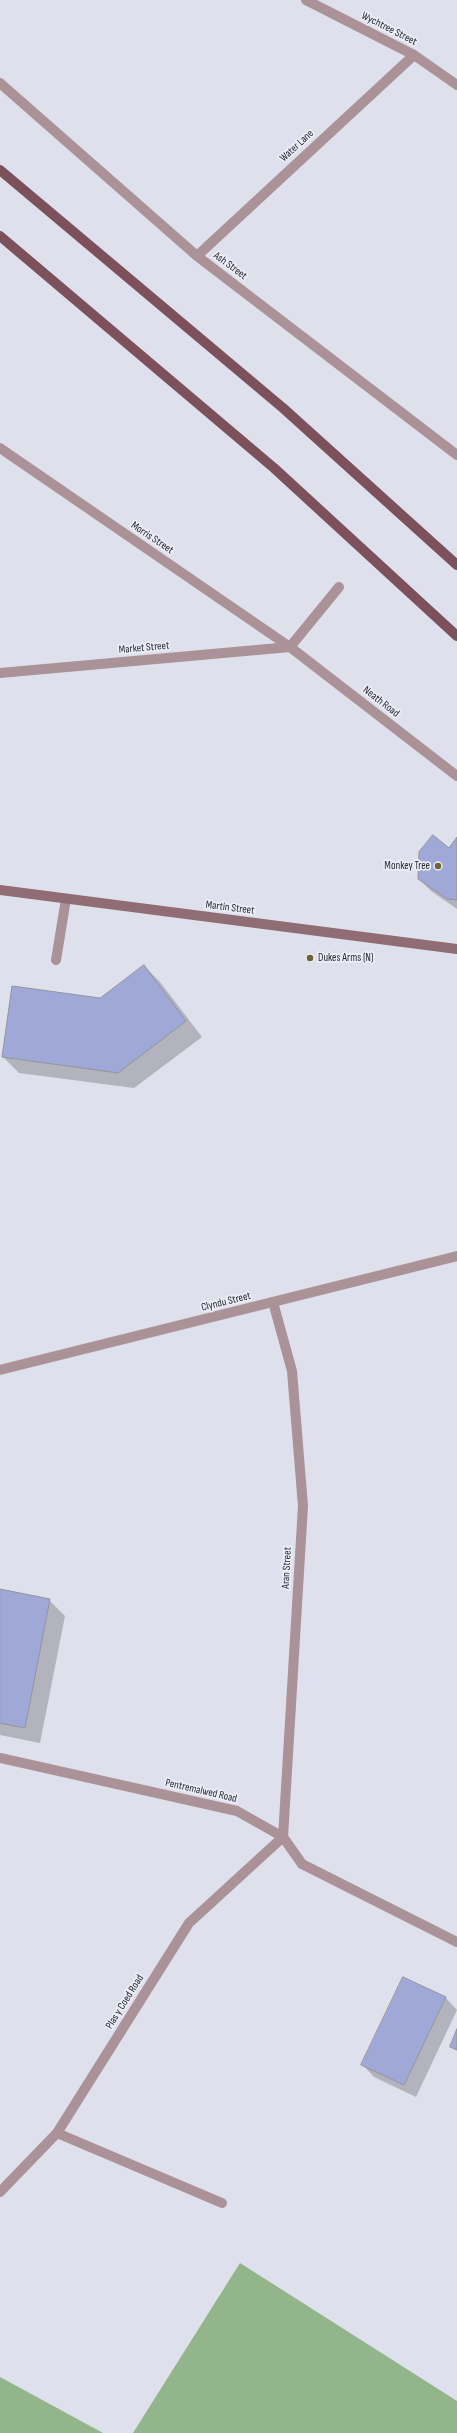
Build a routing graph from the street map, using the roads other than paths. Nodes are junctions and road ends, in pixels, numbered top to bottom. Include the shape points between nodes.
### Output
1 (306, 0) edge
2 (414, 55) junction
3 (0, 84) edge
4 (457, 85) edge
5 (0, 170) edge
6 (0, 236) edge
7 (197, 256) junction
8 (0, 448) edge
9 (457, 455) edge
10 (457, 565) edge
11 (338, 587) dead end
12 (457, 636) edge
13 (290, 647) junction
14 (0, 673) edge
15 (457, 776) edge
16 (0, 890) edge
17 (66, 899) junction
18 (457, 949) edge
19 (56, 960) dead end
20 (457, 1256) edge
21 (273, 1302) junction
22 (0, 1370) edge
23 (0, 1758) edge
24 (283, 1837) junction
25 (457, 1942) edge
26 (56, 2133) junction
27 (0, 2192) edge
28 (222, 2203) dead end

1 - 2 street, Wychtree Street
2 - 4 street, Wychtree Street
2 - 7 street, Water Lane
3 - 7 street, Ash Street
5 - 10 main road via 283,408
6 - 12 main road via 274,468
7 - 9 street, Ash Street
8 - 13 street, Morris Street
11 - 13 street
13 - 14 street, Market Street
13 - 15 street, Neath Road
16 - 17 main road, Martin Street
17 - 18 main road, Martin Street
17 - 19 street
20 - 21 street, Clyndu Street
21 - 22 street, Clyndu Street
21 - 24 street, Aran Street via 292,1371 303,1506
23 - 24 street, Pentremalwed Road via 237,1811
24 - 25 street, Pentremalwed Road via 302,1864
24 - 26 street, Plas y Coed Road via 189,1924
26 - 27 street, Plas y Coed Road
26 - 28 street

